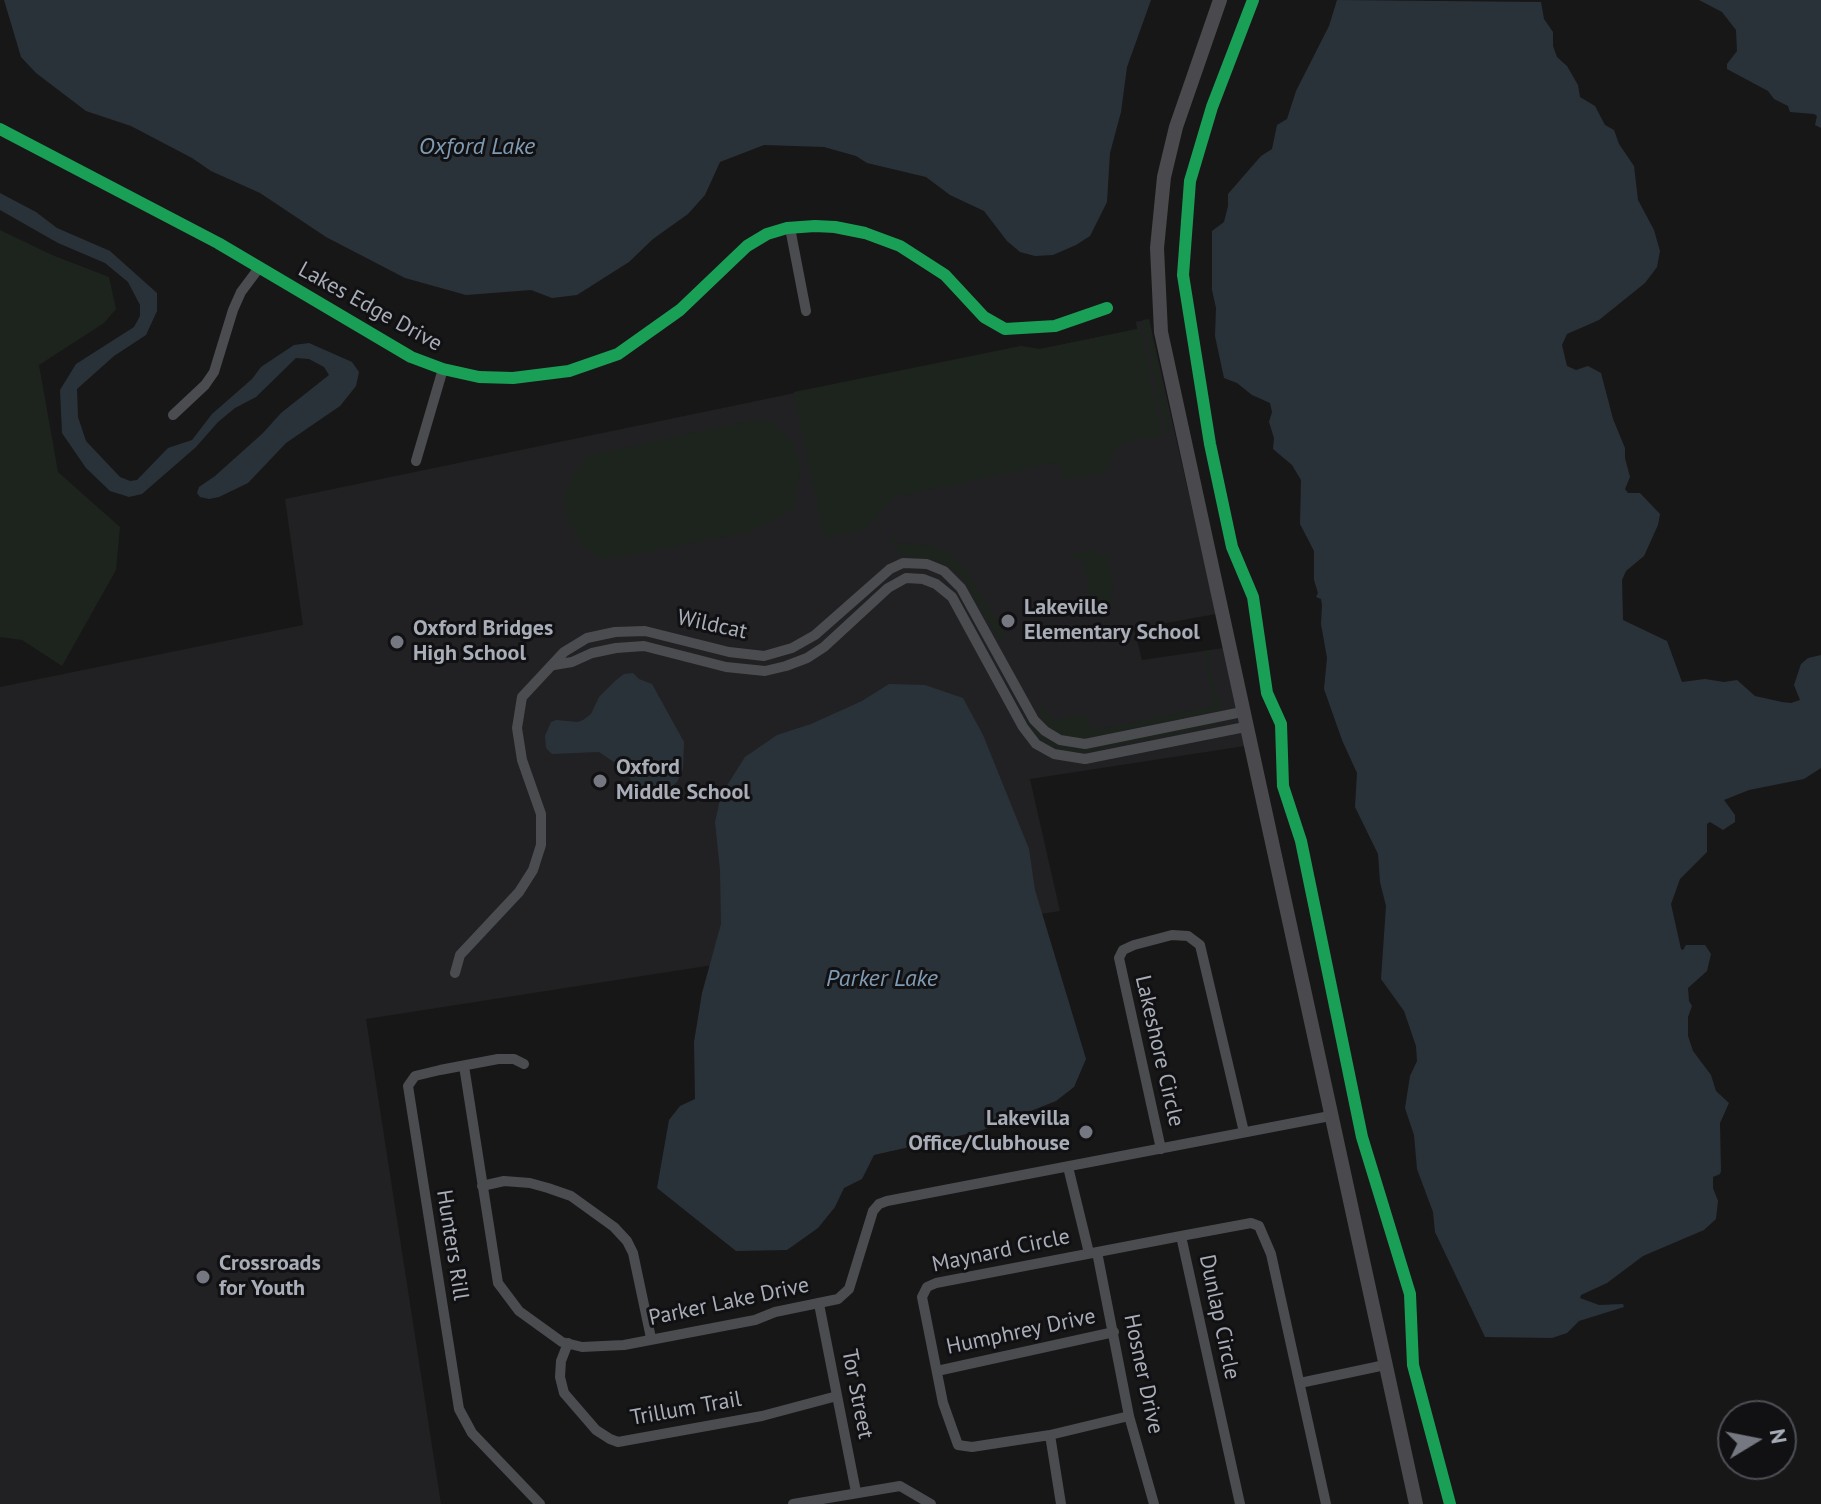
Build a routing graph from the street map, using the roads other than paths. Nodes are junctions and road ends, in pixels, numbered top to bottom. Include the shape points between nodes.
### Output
1 (1220, 0) edge
2 (0, 129) edge
3 (790, 228) junction
4 (259, 268) junction
5 (1107, 308) dead end
6 (806, 311) dead end
7 (443, 369) junction
8 (173, 415) dead end
9 (416, 461) dead end
10 (890, 569) junction
11 (898, 583) junction
12 (554, 665) junction
13 (1025, 706) junction
14 (1015, 713) junction
15 (1243, 719) junction
16 (455, 973) dead end
17 (524, 1064) dead end
18 (464, 1066) junction
19 (1330, 1116) junction
20 (1244, 1132) junction
21 (1161, 1149) junction
22 (1068, 1167) junction
23 (482, 1186) junction
24 (1181, 1236) junction
25 (1093, 1252) junction
26 (819, 1304) junction
27 (1114, 1332) junction
28 (651, 1338) junction
29 (568, 1343) junction
30 (1385, 1365) junction
31 (937, 1371) junction
32 (1300, 1383) junction
33 (837, 1396) junction
34 (1129, 1416) junction
35 (1050, 1435) junction
36 (856, 1492) junction
37 (923, 1502) edge
38 (540, 1504) edge
39 (793, 1504) edge
40 (1061, 1504) edge
41 (1154, 1504) edge
42 (1240, 1504) edge
43 (1326, 1504) edge
44 (1416, 1504) edge

1 - 15 main road via 1166,170 1157,290 1170,385
2 - 4 street, Lakes Edge Drive
3 - 5 street, Lakes Edge Drive via 835,227 900,246 945,275 984,317 1005,329 1055,326
3 - 6 street
3 - 7 street, Lakes Edge Drive via 747,246 680,310 618,354 569,371 513,378
4 - 7 street, Lakes Edge Drive via 411,357
4 - 8 street via 233,310 214,372
7 - 9 street
10 - 11 street
10 - 12 street, Wildcat via 815,635 782,652 729,652 645,631 615,632 587,638
10 - 13 street via 903,563 927,564 944,571 961,588
11 - 12 street, Wildcat via 824,647 786,666 765,671 726,667 644,646 604,650
11 - 14 street via 923,579 952,597
12 - 16 street, Wildcat via 522,697 517,728 541,814 543,833 533,870 460,955
13 - 14 street
13 - 15 street via 1045,731 1085,744
14 - 15 street via 1036,744 1054,754 1085,759
15 - 19 main road
17 - 18 street, Hunters Rill via 498,1059
18 - 23 street, Parker Lake Drive
18 - 38 street, Hunters Rill via 415,1076 408,1086 456,1400 472,1433
19 - 20 street, Parker Lake Drive
19 - 30 main road
20 - 21 street, Parker Lake Drive
20 - 21 street, Lakeshore Circle via 1200,945 1188,936 1172,935 1134,945 1119,958
21 - 22 street, Parker Lake Drive
22 - 25 street, Hosner Drive
22 - 26 street, Parker Lake Drive via 879,1204 866,1226 849,1289 838,1299
23 - 28 street via 504,1181 548,1188 571,1196 614,1227 633,1253
23 - 29 street, Parker Lake Drive via 498,1283 519,1311
24 - 25 street, Maynard Circle
24 - 32 street, Dunlap Circle via 1231,1225 1259,1226 1271,1254
24 - 42 street, Dunlap Circle
25 - 27 street, Hosner Drive
25 - 31 street, Maynard Circle via 927,1287 922,1297
26 - 28 street, Parker Lake Drive
26 - 33 street, Tor Street
27 - 31 street, Humphrey Drive
27 - 34 street, Hosner Drive
28 - 29 street, Parker Lake Drive via 600,1348
29 - 33 street, Trillum Trail via 561,1361 564,1393 596,1430 618,1442 762,1416
30 - 32 street
30 - 44 main road
31 - 35 street, Maynard Circle via 958,1445
32 - 43 street, Dunlap Circle
33 - 36 street, Tor Street
34 - 35 street, Maynard Circle
34 - 41 street, Hosner Drive
35 - 40 street
36 - 37 street via 900,1486
36 - 39 street

